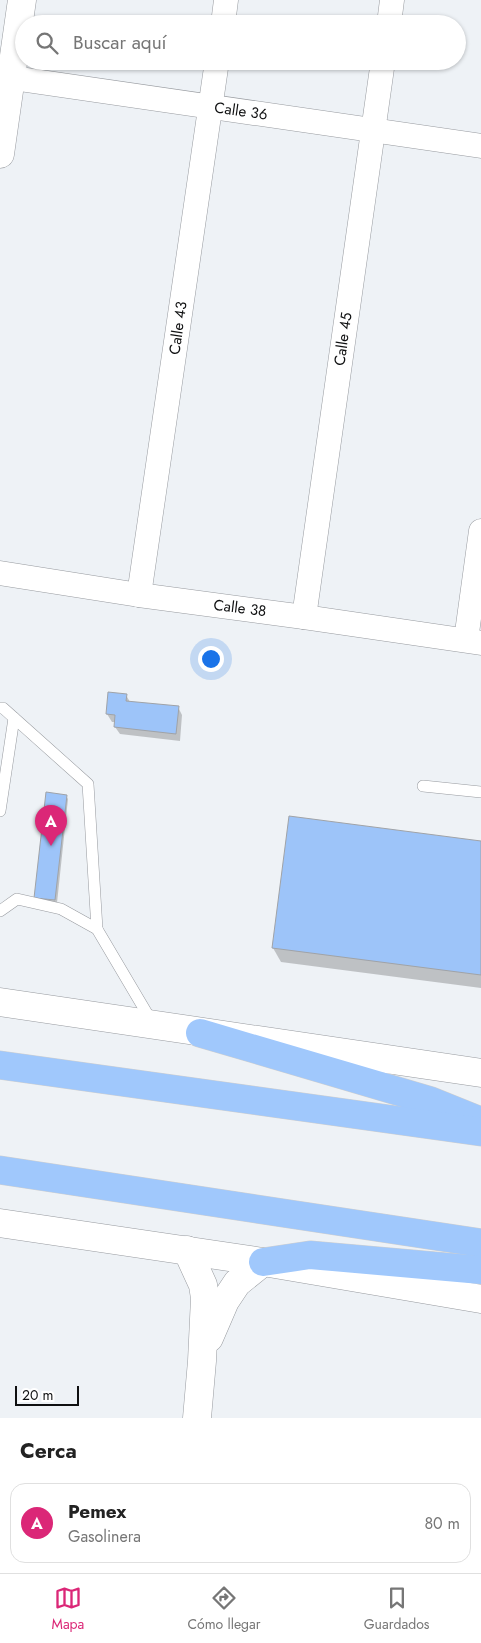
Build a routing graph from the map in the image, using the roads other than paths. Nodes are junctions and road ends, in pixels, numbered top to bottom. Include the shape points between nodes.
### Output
1 (22, 0) edge
2 (226, 0) edge
3 (392, 0) edge
4 (19, 15) edge
5 (224, 15) edge
6 (390, 15) edge
7 (15, 34) edge
8 (216, 70) edge
9 (382, 70) edge
10 (6, 77) edge
11 (210, 106) junction
12 (373, 130) junction
13 (481, 146) edge
14 (0, 154) edge
15 (481, 531) edge
16 (0, 573) edge
17 (139, 595) junction
18 (304, 617) junction
19 (473, 642) edge
20 (0, 708) edge
21 (14, 718) junction
22 (422, 786) dead end
23 (481, 792) edge
24 (0, 811) edge
25 (0, 911) edge
26 (97, 930) junction
27 (0, 1002) edge
28 (154, 1026) junction
29 (200, 1032) junction
30 (0, 1065) edge
31 (481, 1073) edge
32 (481, 1121) edge
33 (481, 1132) edge
34 (0, 1170) edge
35 (0, 1222) edge
36 (481, 1243) edge
37 (187, 1250) junction
38 (263, 1262) junction
39 (481, 1270) edge
40 (481, 1300) edge
41 (203, 1353) junction
42 (197, 1418) edge

1 - 4 main road
2 - 5 street
3 - 6 street
7 - 10 main road
8 - 11 street, Calle 43
9 - 12 street, Calle 45
10 - 11 street, Calle 36
10 - 14 main road
11 - 12 street, Calle 36
11 - 17 street, Calle 43
12 - 13 street, Calle 36
12 - 18 street, Calle 45
15 - 19 street
16 - 17 street, Calle 38
17 - 18 street, Calle 38
18 - 19 street, Calle 38
20 - 21 lane
21 - 24 lane
21 - 26 lane via 88,784
22 - 23 lane
25 - 26 lane via 16,899 61,909
26 - 28 lane
27 - 28 main road
28 - 29 main road
29 - 31 main road
29 - 32 highway via 431,1101
30 - 33 highway
34 - 36 highway
35 - 37 main road
37 - 38 main road
37 - 41 main road via 204,1285
38 - 39 highway via 310,1255
38 - 40 main road
38 - 41 main road via 237,1283 225,1301
41 - 42 main road

